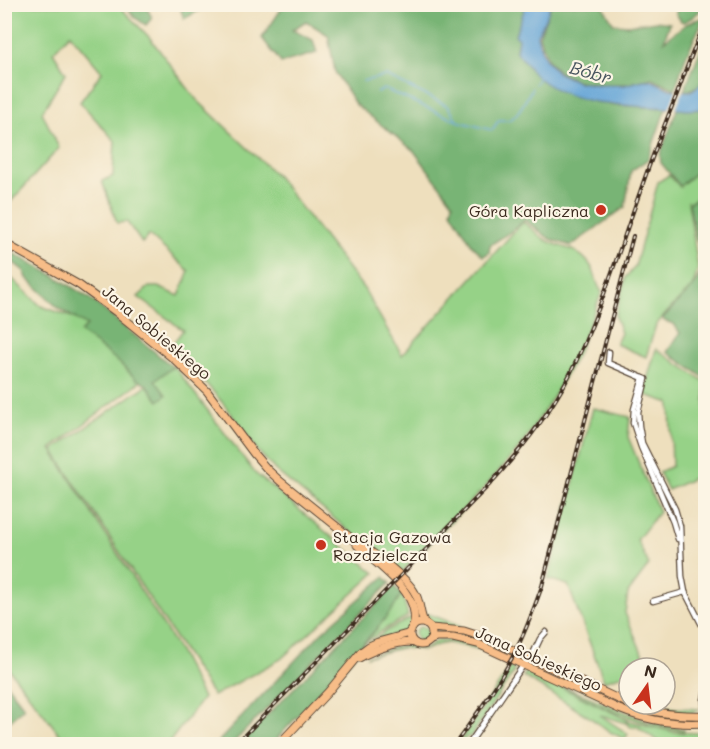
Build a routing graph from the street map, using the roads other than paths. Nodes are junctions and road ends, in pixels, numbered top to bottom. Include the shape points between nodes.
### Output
1 (4, 243) edge
2 (609, 352) dead end
3 (351, 538) junction
4 (685, 592) junction
5 (653, 601) dead end
6 (428, 626) junction
7 (412, 629) junction
8 (546, 632) dead end
9 (705, 633) edge
10 (431, 640) junction
11 (415, 643) junction
12 (513, 650) junction
13 (531, 658) junction
14 (539, 662) junction
15 (524, 664) junction
16 (351, 666) junction
17 (705, 689) edge
18 (617, 698) edge
19 (677, 714) edge
20 (705, 715) edge
21 (705, 723) edge
22 (279, 744) edge
23 (469, 744) edge

1 - 3 main road, Jana Sobieskiego via 79,285 175,360 207,391 267,469
2 - 4 street via 608,363 643,378 633,423 680,544
3 - 6 main road, Jana Sobieskiego via 410,586
3 - 7 main road, Jana Sobieskiego via 407,592 415,620
4 - 5 street
4 - 9 street
6 - 7 main road via 419,623
6 - 10 main road
6 - 12 main road, Jana Sobieskiego via 464,631
7 - 11 main road
7 - 16 main road via 369,646
8 - 13 street
10 - 11 main road via 424,645
10 - 15 main road, Jana Sobieskiego via 467,640
11 - 16 main road via 370,652
12 - 13 main road, Jana Sobieskiego
12 - 15 street
13 - 14 main road, Jana Sobieskiego
14 - 15 street via 529,660
14 - 18 main road, Jana Sobieskiego
15 - 21 main road, Jana Sobieskiego via 640,717 668,723
15 - 23 street
16 - 22 main road
17 - 20 street
19 - 20 main road, Jana Sobieskiego
20 - 21 street

